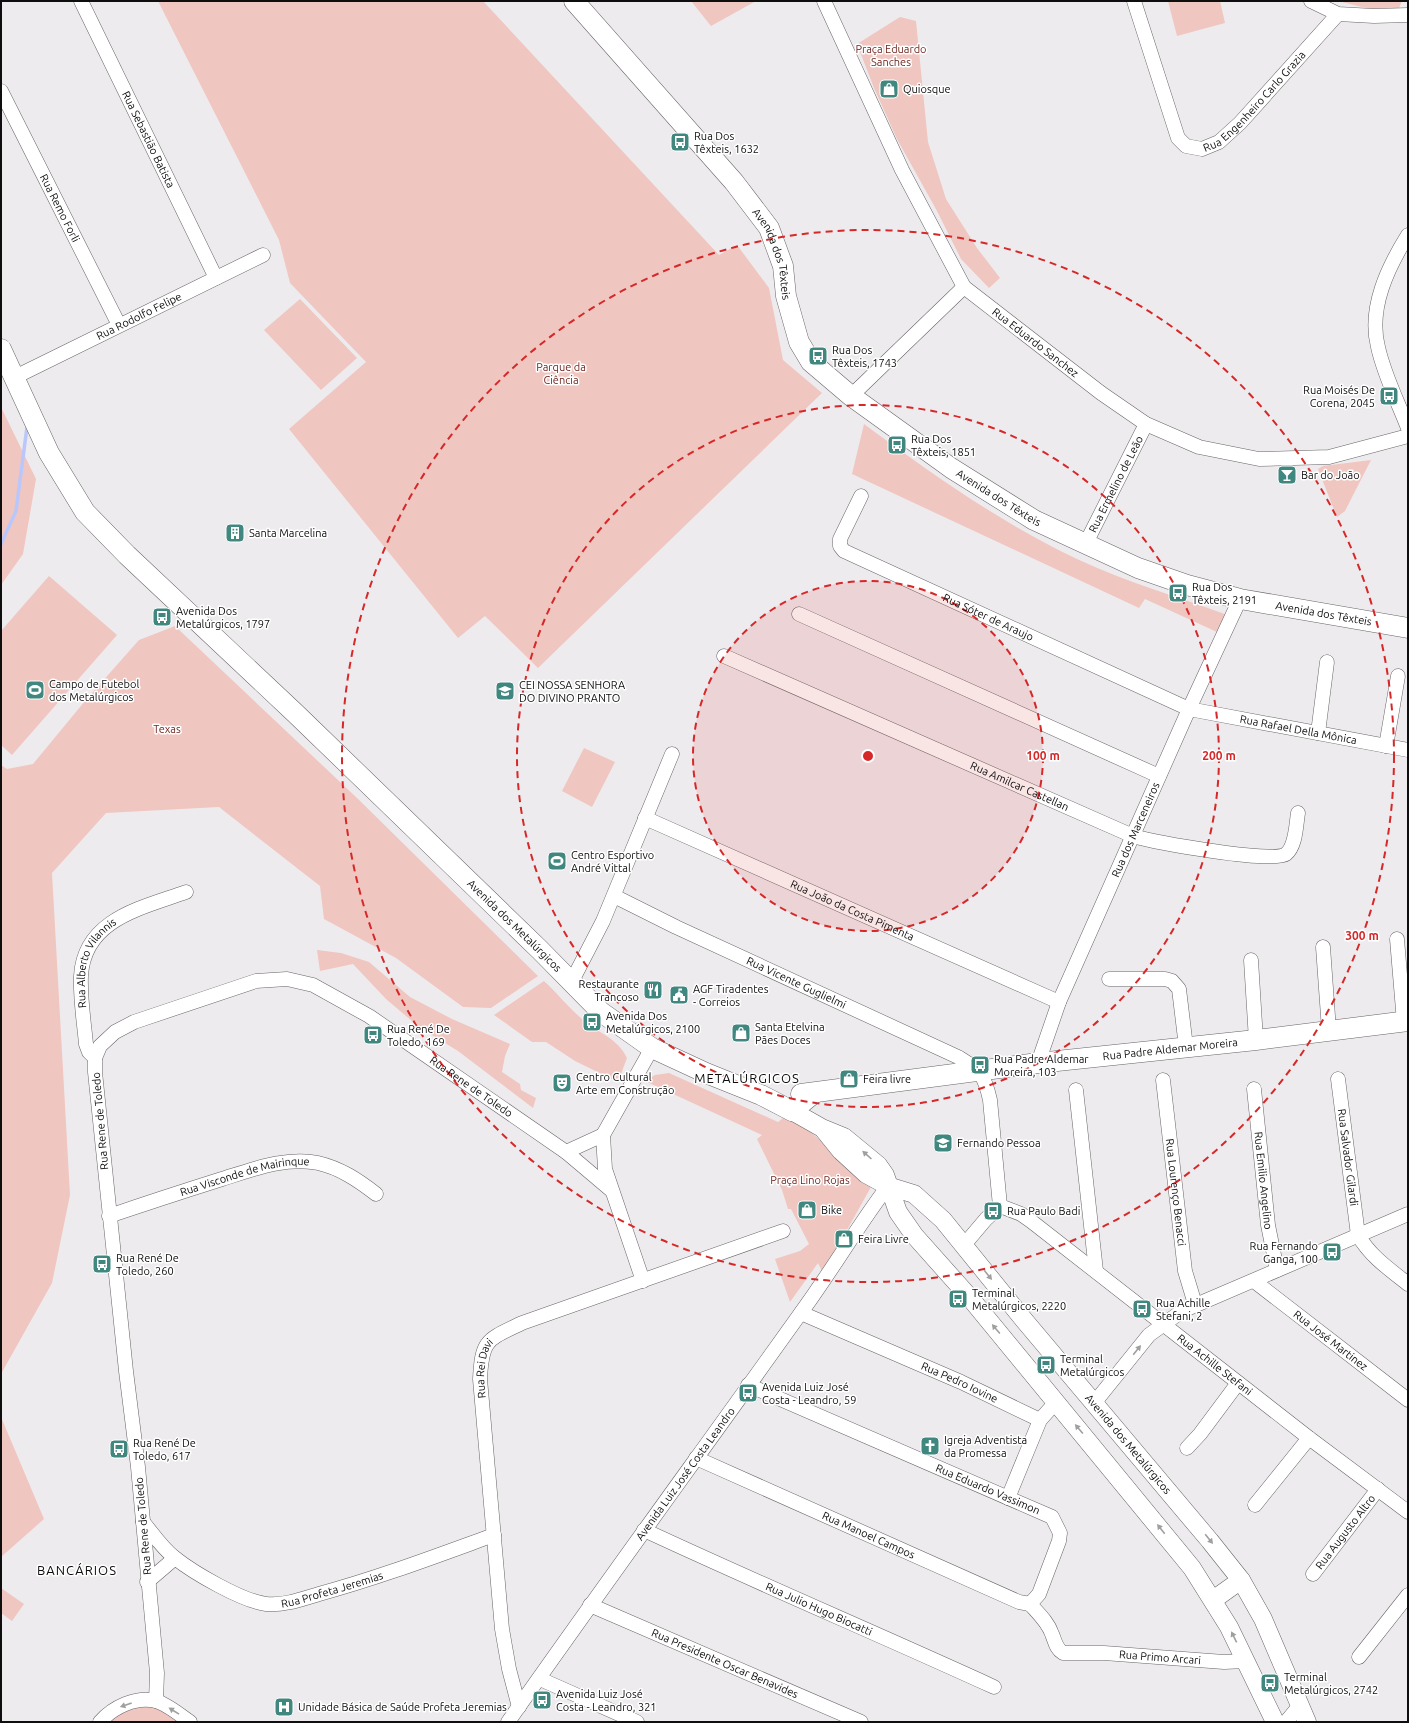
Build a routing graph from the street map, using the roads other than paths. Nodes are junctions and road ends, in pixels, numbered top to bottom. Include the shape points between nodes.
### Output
1 (81, 1) edge
2 (574, 1) edge
3 (824, 1) edge
4 (1134, 1) edge
5 (1311, 1) edge
6 (1338, 14) junction
7 (1408, 15) edge
8 (1, 91) edge
9 (1408, 235) edge
10 (263, 255) dead end
11 (216, 278) junction
12 (964, 287) junction
13 (119, 325) junction
14 (1, 349) edge
15 (15, 377) junction
16 (851, 396) junction
17 (1146, 424) junction
18 (1408, 428) edge
19 (1408, 436) edge
20 (861, 496) dead end
21 (1086, 543) junction
22 (1240, 599) junction
23 (799, 614) dead end
24 (1408, 628) edge
25 (724, 656) dead end
26 (1327, 662) dead end
27 (1398, 676) dead end
28 (1188, 709) junction
29 (1318, 733) junction
30 (1386, 746) junction
31 (1408, 750) edge
32 (672, 754) dead end
33 (1159, 776) junction
34 (1298, 813) dead end
35 (646, 818) junction
36 (1133, 836) junction
37 (186, 892) dead end
38 (614, 896) junction
39 (1397, 939) dead end
40 (1324, 947) dead end
41 (1251, 960) dead end
42 (1109, 979) dead end
43 (572, 981) junction
44 (1059, 1002) junction
45 (1406, 1021) edge
46 (1329, 1030) junction
47 (1256, 1040) junction
48 (1186, 1047) junction
49 (652, 1048) junction
50 (95, 1058) junction
51 (1038, 1063) junction
52 (979, 1071) junction
53 (1338, 1079) dead end
54 (1163, 1080) dead end
55 (1254, 1089) dead end
56 (1076, 1090) dead end
57 (814, 1093) junction
58 (761, 1095) junction
59 (792, 1111) junction
60 (603, 1135) junction
61 (566, 1152) junction
62 (888, 1186) junction
63 (611, 1190) junction
64 (376, 1194) dead end
65 (1000, 1206) junction
66 (936, 1213) junction
67 (1408, 1214) edge
68 (109, 1216) junction
69 (783, 1231) dead end
70 (914, 1235) junction
71 (1358, 1235) junction
72 (964, 1245) junction
73 (1277, 1270) junction
74 (1096, 1271) junction
75 (643, 1280) junction
76 (1254, 1281) junction
77 (1408, 1284) edge
78 (1195, 1304) junction
79 (801, 1313) junction
80 (1164, 1323) junction
81 (1238, 1383) junction
82 (748, 1385) junction
83 (1408, 1400) edge
84 (1056, 1402) junction
85 (1095, 1402) junction
86 (1040, 1420) junction
87 (1309, 1438) junction
88 (1187, 1448) dead end
89 (696, 1458) junction
90 (1378, 1489) junction
91 (1008, 1498) junction
92 (1256, 1505) dead end
93 (1408, 1512) edge
94 (143, 1522) junction
95 (644, 1530) junction
96 (494, 1535) junction
97 (175, 1558) junction
98 (1313, 1574) dead end
99 (1241, 1580) junction
100 (147, 1582) junction
101 (1408, 1595) edge
102 (1034, 1599) junction
103 (1213, 1600) junction
104 (590, 1605) junction
105 (1359, 1657) dead end
106 (1246, 1661) junction
107 (540, 1679) junction
108 (994, 1687) dead end
109 (156, 1701) junction
110 (1300, 1704) junction
111 (519, 1707) junction
112 (100, 1722) edge
113 (190, 1722) edge
114 (508, 1722) edge
115 (637, 1722) edge
116 (861, 1722) edge
117 (1275, 1722) edge
118 (1286, 1722) edge
119 (1307, 1722) edge

1 - 11 street, Rua Sebastião Batista
2 - 16 main road, Avenida dos Têxteis via 734,182 769,228 784,266 786,296 798,342 811,362
3 - 12 street, Rua Eduardo Sanchez via 902,170
4 - 6 street, Rua Engenheiro Carlo Grazia via 1178,138 1186,146 1202,149 1219,142 1240,123
5 - 6 street
6 - 7 street
8 - 13 street, Rua Remo Forli
9 - 18 street via 1385,278 1377,305 1376,324 1377,346
10 - 11 street, Rua Rodolfo Felipe
11 - 13 street, Rua Rodolfo Felipe
12 - 16 street
12 - 17 street, Rua Eduardo Sanchez via 1101,393
13 - 15 street, Rua Rodolfo Felipe
14 - 15 main road, Avenida dos Metalúrgicos
15 - 43 main road, Avenida dos Metalúrgicos via 49,453 85,512
16 - 21 main road, Avenida dos Têxteis via 951,468 1034,520
17 - 19 street, Rua Eduardo Sanchez via 1199,447 1259,459 1329,457
17 - 21 street, Rua Ermelino de Leão
20 - 28 street, Rua Sóter de Araujo via 840,539 840,546 844,551
21 - 22 main road, Avenida dos Têxteis via 1138,568 1187,585
22 - 24 main road, Avenida dos Têxteis
22 - 28 street, Rua dos Marceneiros
23 - 33 street
25 - 36 street, Rua Amilcar Castellan
26 - 29 street
27 - 30 street
28 - 29 street, Rua Rafael Della Mônica
28 - 33 street, Rua dos Marceneiros
29 - 30 street, Rua Rafael Della Mônica
30 - 31 street, Rua Rafael Della Mônica
32 - 35 street
33 - 36 street, Rua dos Marceneiros
34 - 36 street, Rua Amilcar Castellan via 1291,848 1286,854 1278,857 1167,843
35 - 38 street
35 - 44 street, Rua João da Costa Pimenta
36 - 44 street, Rua dos Marceneiros
37 - 50 street, Rua Alberto Vilannis via 109,923 94,937 85,956 81,976 86,1044
38 - 43 street
38 - 52 street, Rua Vicente Guglielmi via 958,1057
39 - 45 street
40 - 46 street
41 - 47 street
42 - 48 street via 1165,979 1175,984 1179,989
43 - 49 main road, Avenida dos Metalúrgicos via 601,1012
44 - 51 street, Rua dos Marceneiros
45 - 46 main road, Rua Padre Aldemar Moreira
46 - 47 main road, Rua Padre Aldemar Moreira
47 - 48 main road, Rua Padre Aldemar Moreira
48 - 51 main road, Rua Padre Aldemar Moreira
49 - 58 main road, Avenida dos Metalúrgicos
49 - 60 street
50 - 61 street, Rua Rene de Toledo via 105,1041 134,1022 256,981 287,979 312,985 369,1016
50 - 68 street, Rua Rene de Toledo via 94,1072
51 - 52 main road, Rua Padre Aldemar Moreira
52 - 57 main road, Rua Padre Aldemar Moreira
52 - 65 street via 990,1100
53 - 71 street, Rua Salvador Gilardi
54 - 78 street, Rua Lourenço Benacci via 1185,1271
55 - 73 street, Rua Emilio Angelino via 1268,1225
56 - 74 street
57 - 58 main road, Rua Padre Aldemar Moreira
57 - 59 main road, Rua Padre Aldemar Moreira
58 - 59 main road, Avenida dos Metalúrgicos
59 - 62 street, Avenida dos Metalúrgicos via 822,1128 866,1174
60 - 61 street
60 - 63 street via 605,1169
61 - 63 street, Rua Rene de Toledo
62 - 66 street, Avenida dos Metalúrgicos via 914,1194
62 - 70 street via 898,1212
62 - 79 street, Avenida Luiz José Costa Leandro
63 - 75 street
64 - 68 street, Rua Visconde de Mairinque via 340,1170 316,1162 290,1161 252,1170
65 - 72 street
65 - 74 street, Rua Achille Stefani via 1021,1214
66 - 70 street via 920,1218 914,1226
66 - 72 street, Avenida dos Metalúrgicos
67 - 71 street
68 - 94 street, Rua Rene de Toledo
69 - 75 street, Rua Rei Davi
84 -> 70 street
71 - 73 street
71 - 77 street via 1364,1247 1377,1260
72 -> 85 street, Avenida dos Metalúrgicos
73 - 76 street
74 - 80 street, Rua Achille Stefani
75 - 96 street, Rua Rei Davi via 522,1323 498,1334 483,1350 480,1379
76 - 78 street
76 - 83 street, Rua José Martinez
78 - 80 street
79 - 82 street, Avenida Luiz José Costa Leandro
79 - 86 street, Rua Pedro Iovine via 961,1382
80 - 81 street, Rua Achille Stefani
85 -> 80 street via 1149,1335
81 - 87 street, Rua Achille Stefani
81 - 88 street
82 - 89 street, Avenida Luiz José Costa Leandro
82 - 91 street, Rua Eduardo Vassimon
84 - 86 street
103 -> 84 street via 1156,1522
85 -> 99 street, Avenida dos Metalúrgicos
86 - 91 street
87 - 90 street, Rua Achille Stefani
87 - 92 street
89 - 95 street, Avenida Luiz José Costa Leandro
89 - 102 street, Rua Manoel Campos via 1019,1602
90 - 93 street, Rua Achille Stefani
90 - 98 street, Rua Augusto Altro
91 - 102 street, Rua Eduardo Vassimon via 1052,1516 1060,1533 1059,1541
94 - 97 street, Rua Profeta Jeremias via 157,1541
94 - 100 street, Rua Rene de Toledo
95 - 104 street, Avenida Luiz José Costa Leandro
95 - 108 street, Rua Julio Hugo Biocatti
96 - 97 street, Rua Profeta Jeremias via 374,1578 285,1603 273,1604 253,1602 240,1596
96 - 111 street, Rua Rei Davi via 502,1629
97 - 100 street
99 - 103 street
99 - 110 street, Avenida dos Metalúrgicos via 1263,1620
100 - 109 street, Rua Rene de Toledo via 157,1673
101 - 105 street
102 - 106 street, Rua Primo Arcari via 1059,1650 1073,1654 1104,1653 1184,1660
106 -> 103 street
104 - 107 street, Avenida Luiz José Costa Leandro
104 - 116 street, Rua Presidente Oscar Benavides
106 - 117 street
107 - 111 street, Avenida Luiz José Costa Leandro
107 - 115 street
109 -> 112 street via 139,1700 121,1706 106,1714
113 -> 109 street
110 - 118 street
110 - 119 street, Avenida dos Metalúrgicos
111 - 114 street, Avenida Luiz José Costa Leandro

